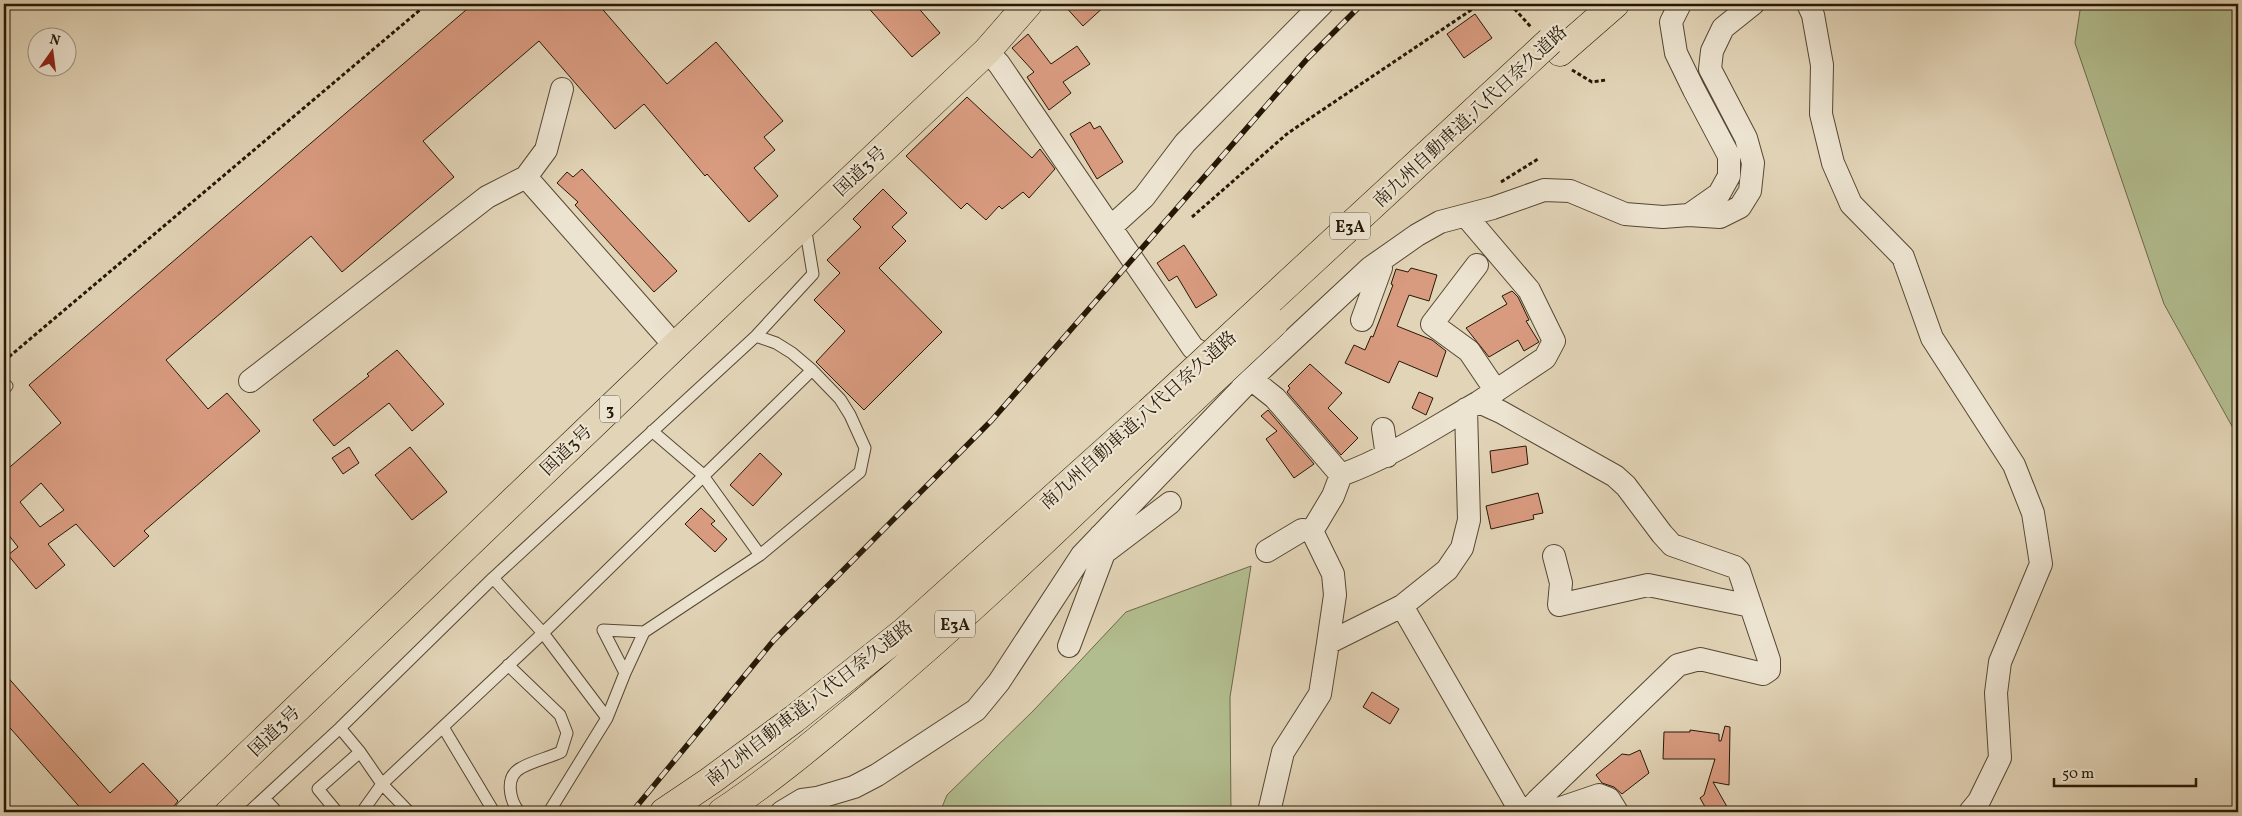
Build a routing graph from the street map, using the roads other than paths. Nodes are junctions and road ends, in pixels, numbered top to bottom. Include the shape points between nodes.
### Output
1 (1028, 4) edge
2 (1322, 4) edge
3 (1593, 4) edge
4 (1615, 4) edge
5 (1680, 4) edge
6 (1753, 4) edge
7 (1808, 4) edge
8 (1555, 47) junction
9 (987, 51) junction
10 (562, 89) dead end
11 (526, 177) junction
12 (1689, 215) junction
13 (1466, 216) junction
14 (804, 224) junction
15 (1111, 228) junction
16 (1380, 261) junction
17 (1477, 266) dead end
18 (1362, 320) dead end
19 (756, 336) junction
20 (675, 346) junction
21 (812, 370) junction
22 (1251, 380) junction
23 (250, 381) dead end
24 (1480, 401) junction
25 (1157, 419) junction
26 (1383, 429) dead end
27 (652, 431) junction
28 (1387, 456) junction
29 (1341, 475) junction
30 (703, 476) junction
31 (1170, 503) dead end
32 (1312, 532) junction
33 (1102, 545) junction
34 (1267, 551) dead end
35 (760, 555) junction
36 (1554, 556) dead end
37 (493, 578) junction
38 (1402, 606) junction
39 (1751, 606) junction
40 (644, 632) junction
41 (543, 633) junction
42 (1328, 644) junction
43 (1069, 646) dead end
44 (508, 664) junction
45 (625, 673) junction
46 (607, 718) junction
47 (443, 727) junction
48 (340, 728) junction
49 (360, 752) junction
50 (382, 784) junction
51 (264, 798) junction
52 (812, 805) edge
53 (727, 809) edge
54 (189, 812) edge
55 (249, 812) edge
56 (277, 812) edge
57 (337, 812) edge
58 (362, 812) edge
59 (409, 812) edge
60 (494, 812) edge
61 (519, 812) edge
62 (549, 812) edge
63 (664, 812) edge
64 (782, 812) edge
65 (1269, 812) edge
66 (1520, 812) edge
67 (1527, 812) edge
68 (1549, 812) edge
69 (1617, 812) edge
70 (1970, 812) edge

1 - 9 highway, 国道3号 / 3
2 - 15 street via 1185,142 1144,197
3 - 8 highway, 南九州自動車道;八代日奈久道路 / E3A
4 - 8 highway, 南九州自動車道;八代日奈久道路 / E3A
5 - 12 street via 1670,22 1676,53 1729,156 1730,176 1719,194
6 - 12 street via 1723,28 1712,51 1710,69 1746,138 1753,163 1750,190 1740,206 1720,218
7 - 70 street via 1822,66 1820,114 1833,163 1851,204 1903,258 1932,338 2014,465 2033,513 2041,564 2000,662 1996,693 2000,758 1979,801
8 - 25 highway, 南九州自動車道;八代日奈久道路 / E3A, bridge
9 - 14 highway, 国道3号 / 3
9 - 15 street
10 - 11 street via 546,150
11 - 20 street
11 - 23 street via 487,198
12 - 13 street via 1625,214 1570,191 1544,190
13 - 16 street via 1424,222
13 - 24 street via 1529,290 1554,341 1545,358
14 - 19 lane via 813,274
14 - 20 highway, 国道3号 / 3
15 - 22 street via 1193,348
16 - 18 street via 1381,268
16 - 22 street
17 - 24 street via 1432,324 1469,350
19 - 21 lane via 776,343
19 - 27 lane
20 - 54 highway, 国道3号 / 3
21 - 30 lane
21 - 35 lane via 840,399 850,415 865,448 860,472
22 - 29 street via 1275,398
22 - 33 street
24 - 28 street
24 - 38 street via 1469,520 1462,548 1447,570
24 - 39 street via 1615,476 1672,545 1735,567
25 - 53 highway, 南九州自動車道;八代日奈久道路 / E3A via 1011,574 814,743
25 - 63 highway, 南九州自動車道;八代日奈久道路 / E3A via 905,631 794,719
26 - 28 street
27 - 30 lane
27 - 37 lane
28 - 29 street
29 - 32 street
30 - 35 lane
30 - 41 lane
31 - 33 street
32 - 34 street via 1302,530
32 - 42 street via 1333,574 1335,595
33 - 43 street
33 - 52 street via 1082,554 999,682 976,710 877,775
35 - 40 lane
36 - 39 street via 1561,583 1559,605 1648,585
37 - 41 lane
37 - 48 lane
38 - 42 street
38 - 66 street
39 - 67 street via 1769,660 1769,670 1762,674 1700,659 1678,665
40 - 45 lane
40 - 45 lane via 603,630
41 - 44 lane
41 - 46 lane
42 - 65 street via 1320,694 1283,752
44 - 47 lane
44 - 61 lane via 560,715 567,733 561,752 519,768 510,782 512,802
45 - 46 lane
46 - 62 lane
47 - 50 lane
47 - 60 lane
48 - 49 lane
48 - 51 lane
49 - 50 lane
49 - 57 lane via 318,789
50 - 58 lane
50 - 59 lane
51 - 55 lane
51 - 56 lane
52 - 64 street via 802,800
68 - 69 street via 1599,794 1609,799

